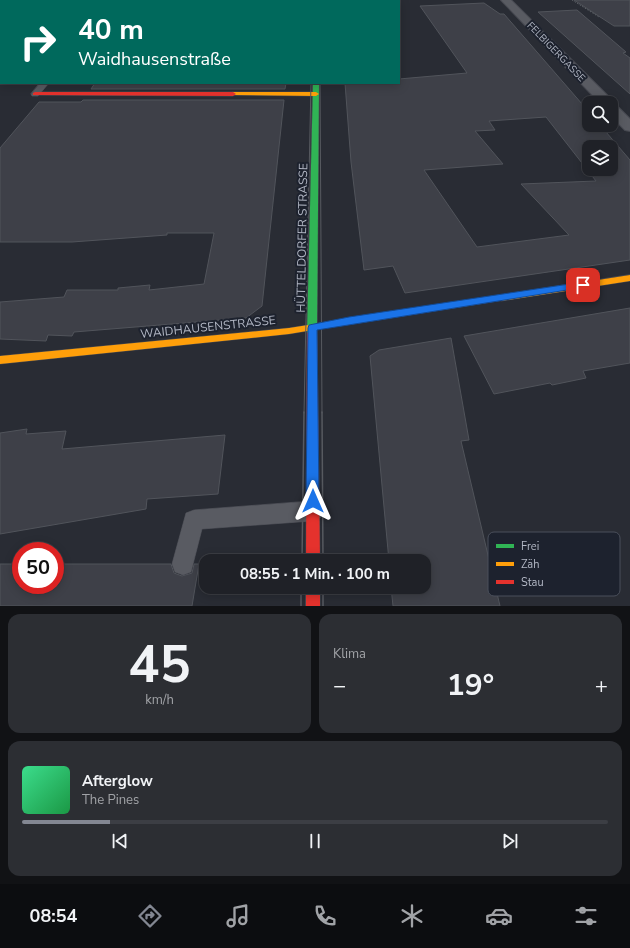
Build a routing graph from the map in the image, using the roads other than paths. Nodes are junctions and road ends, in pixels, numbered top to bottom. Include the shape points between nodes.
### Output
1 (506, 0) edge
2 (44, 84) edge
3 (316, 84) edge
4 (35, 94) joint
5 (316, 94) junction
6 (600, 96) edge
7 (618, 115) edge
8 (630, 127) edge
9 (630, 278) edge
10 (312, 328) junction
11 (0, 360) edge
12 (313, 511) junction
13 (313, 554) edge
14 (183, 564) dead end
15 (313, 594) edge
16 (313, 606) edge

1 - 6 street, FELBIGERGASSE
2 - 4 lane
3 - 5 street, HÜTTELDORFER STRASSE
4 - 5 street
5 - 10 street, HÜTTELDORFER STRASSE
7 - 8 street
9 - 10 street, WAIDHAUSENSTRASSE
10 - 11 street, WAIDHAUSENSTRASSE
10 - 12 street, HÜTTELDORFER STRASSE
12 - 13 street, HÜTTELDORFER STRASSE
12 - 14 lane via 194,520
15 - 16 street

